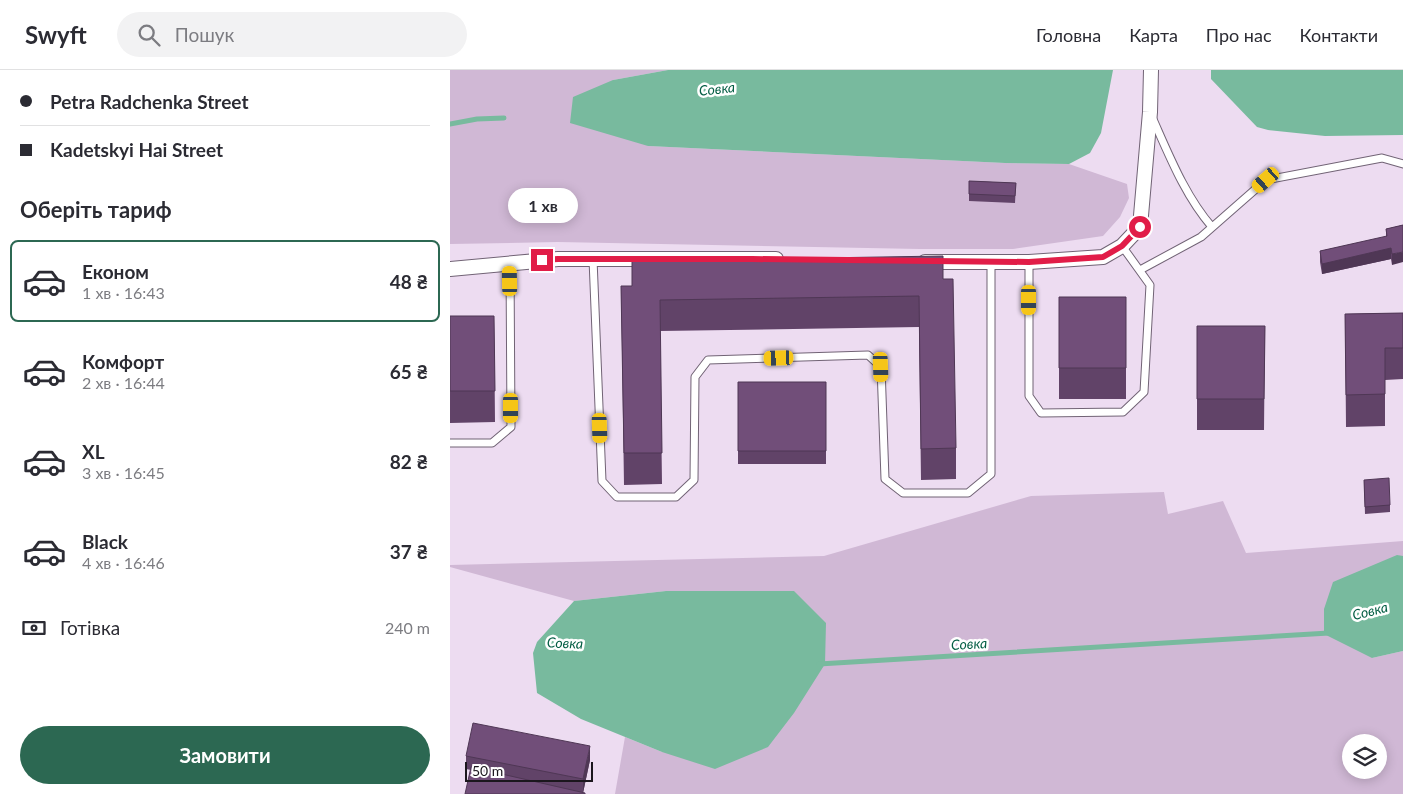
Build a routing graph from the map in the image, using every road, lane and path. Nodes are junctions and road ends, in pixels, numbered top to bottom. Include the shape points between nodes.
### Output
1 (1151, 70) edge
2 (1150, 112) junction
3 (1403, 164) edge
4 (1212, 227) junction
5 (1122, 246) junction
6 (592, 259) junction
7 (791, 260) edge
8 (907, 262) edge
9 (991, 262) junction
10 (1029, 262) junction
11 (510, 263) junction
12 (450, 269) edge
13 (1140, 270) junction
14 (450, 443) edge

1 - 2 street
2 - 4 lane via 1179,176 1200,214
2 - 5 street via 1140,227
3 - 4 lane via 1382,158 1266,180
4 - 13 lane via 1201,237
5 - 10 street via 1103,257
5 - 13 lane
6 - 7 street
6 - 9 lane via 602,482 617,497 676,497 694,480 695,378 708,360 868,355 881,367 885,479 903,493 968,493 991,474
6 - 11 street
8 - 9 street
9 - 10 street
10 - 13 lane via 1029,396 1041,413 1123,412 1144,392 1150,285
11 - 12 street
11 - 14 lane via 511,427 492,443

